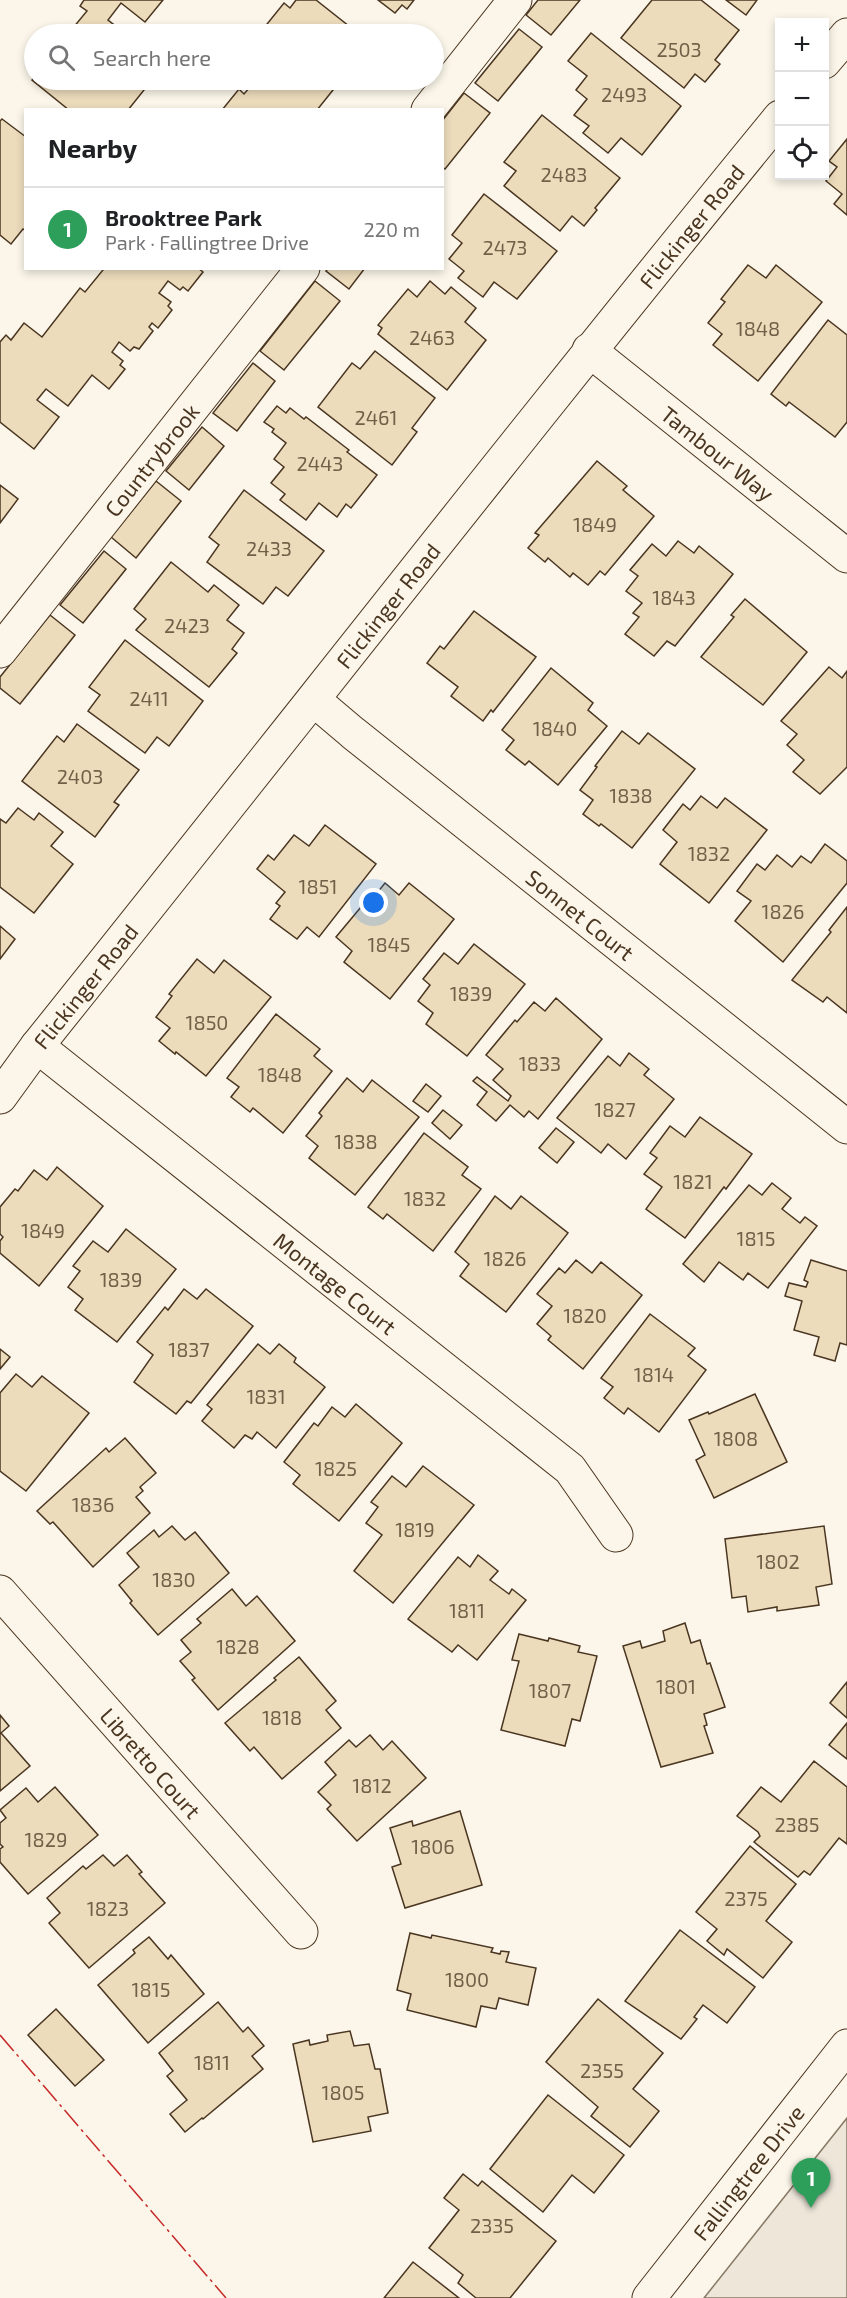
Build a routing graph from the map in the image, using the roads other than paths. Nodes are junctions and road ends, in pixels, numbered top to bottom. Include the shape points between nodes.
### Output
1 (515, 0) edge
2 (847, 35) edge
3 (829, 57) edge
4 (444, 90) edge
5 (444, 90) edge
6 (430, 108) edge
7 (775, 123) edge
8 (301, 270) edge
9 (589, 350) junction
10 (847, 556) edge
11 (0, 651) edge
12 (314, 700) junction
13 (37, 1046) junction
14 (0, 1097) edge
15 (847, 1127) edge
16 (616, 1535) dead end
17 (0, 1592) edge
18 (302, 1932) dead end
19 (847, 2046) edge
20 (649, 2298) edge

1 - 5 street
2 - 3 street
4 - 6 street
7 - 9 street, Flickinger Road
8 - 11 street, Countrybrook
9 - 10 street, Tambour Way
9 - 12 street, Flickinger Road
12 - 13 street, Flickinger Road
12 - 15 street, Sonnet Court
13 - 14 street, Flickinger Road
13 - 16 street, Montage Court via 570,1469
17 - 18 street, Libretto Court
19 - 20 street, Fallingtree Drive

